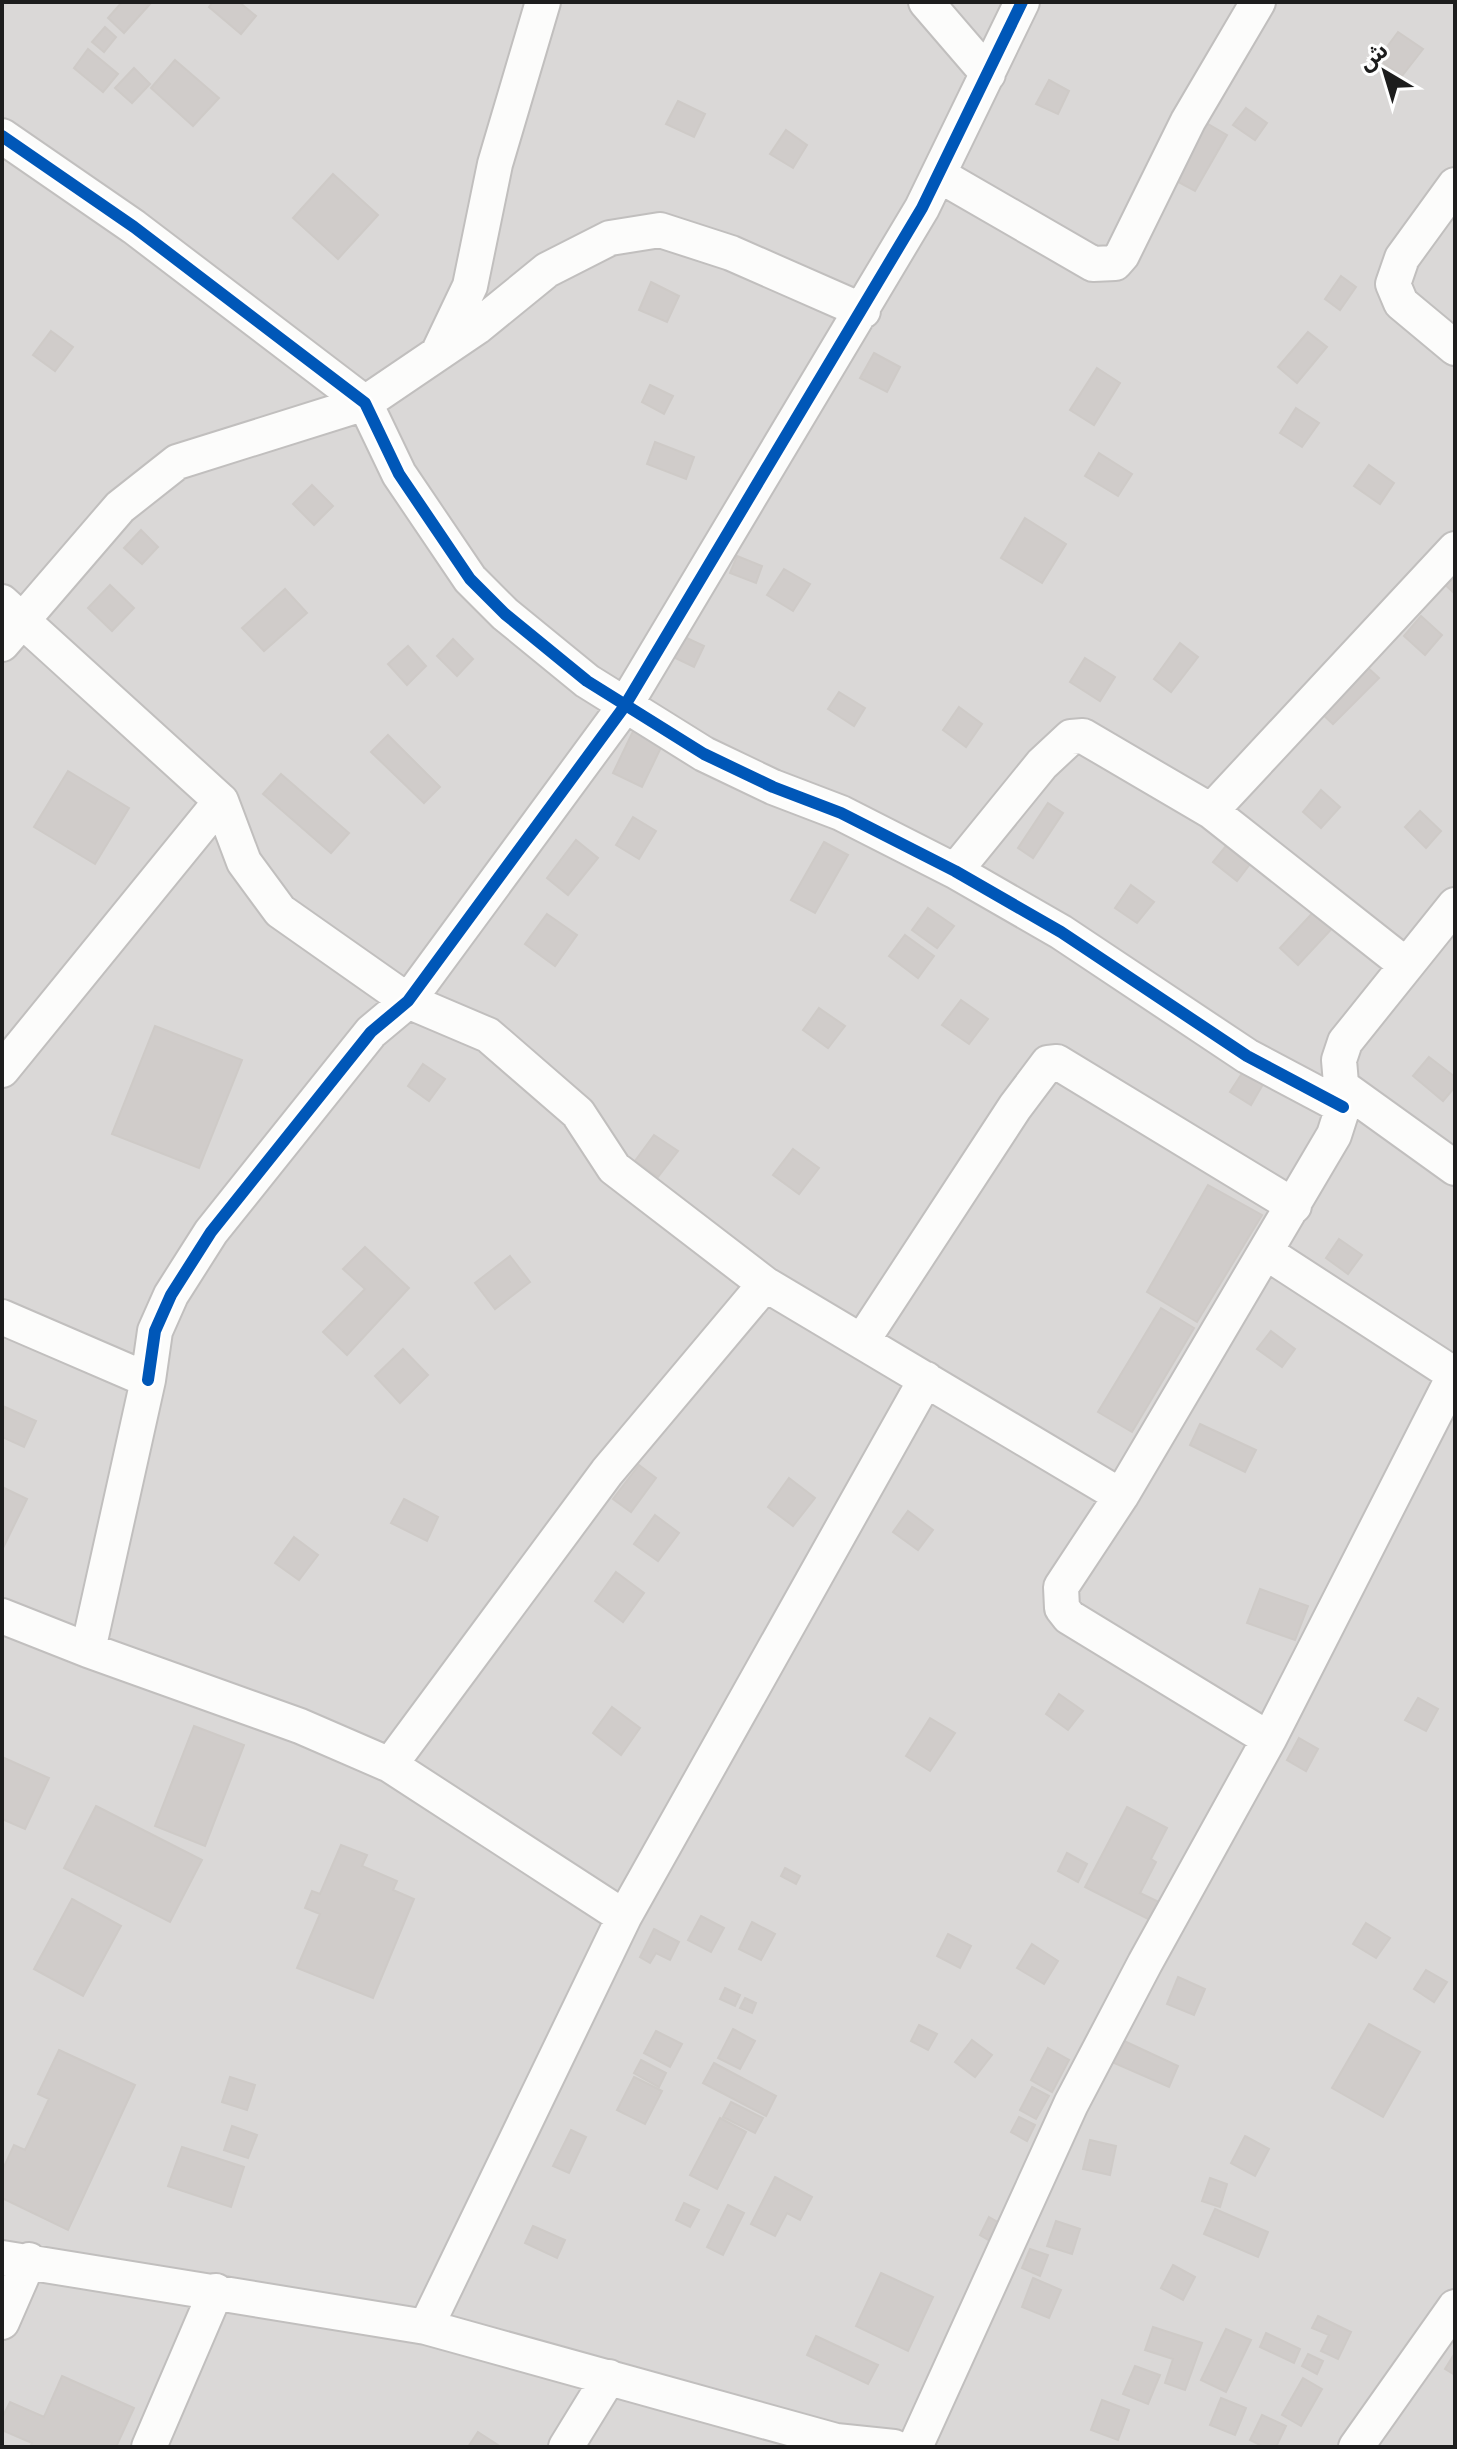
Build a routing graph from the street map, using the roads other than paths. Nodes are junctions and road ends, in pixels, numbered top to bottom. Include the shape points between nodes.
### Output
1 (543, 2) edge
2 (926, 2) edge
3 (1022, 2) edge
4 (1258, 2) edge
5 (988, 74) junction
6 (2, 136) edge
7 (939, 175) junction
8 (1455, 185) edge
9 (863, 311) junction
10 (1455, 348) edge
11 (436, 355) junction
12 (365, 403) junction
13 (1455, 549) edge
14 (8, 622) edge
15 (624, 707) junction
16 (221, 801) junction
17 (1211, 811) junction
18 (955, 871) junction
19 (1455, 905) edge
20 (1406, 965) junction
21 (408, 1001) junction
22 (2, 1070) edge
23 (1342, 1096) junction
24 (1455, 1168) edge
25 (1294, 1206) junction
26 (1267, 1253) junction
27 (765, 1284) junction
28 (2, 1317) edge
29 (862, 1341) junction
30 (1455, 1374) edge
31 (926, 1379) junction
32 (148, 1380) junction
33 (1121, 1496) junction
34 (2, 1616) edge
35 (88, 1650) junction
36 (1269, 1739) junction
37 (390, 1765) junction
38 (624, 1917) junction
39 (15, 2259) edge
40 (216, 2291) junction
41 (1455, 2307) edge
42 (2, 2322) edge
43 (426, 2327) junction
44 (609, 2377) junction
45 (149, 2447) edge
46 (566, 2447) edge
47 (894, 2447) edge
48 (915, 2447) edge
49 (1356, 2447) edge

1 - 11 street via 495,164 470,286
2 - 5 street
3 - 5 street
4 - 7 street via 1188,121 1115,263 1093,264
5 - 7 street
6 - 12 street via 134,227
7 - 9 street
8 - 10 street via 1402,258 1393,284 1401,303
9 - 11 street via 696,240 660,230 633,231 577,252 547,270
9 - 15 street
11 - 12 street
12 - 14 street via 177,462 120,507
12 - 15 street via 399,474 470,579 505,614
13 - 17 street
14 - 16 street
15 - 18 street via 704,754 841,813
15 - 21 street
16 - 21 street via 244,862 280,911
16 - 22 street
17 - 18 street via 1122,755 1083,736 1071,737 1042,764
17 - 20 street
18 - 23 street via 1061,932 1247,1056
19 - 20 street
20 - 23 street via 1345,1042 1339,1060
21 - 27 street via 488,1035 578,1113 614,1168
21 - 32 street via 371,1032 211,1232 155,1331
23 - 24 street
23 - 25 street via 1334,1135
25 - 26 street
25 - 29 street via 1057,1062 1048,1063
26 - 30 street
26 - 33 street
27 - 29 street
27 - 37 street via 607,1472
28 - 32 street
29 - 31 street
30 - 36 street
31 - 33 street
31 - 38 street
32 - 35 street
33 - 36 street via 1061,1587 1062,1608 1074,1621
34 - 35 street
35 - 37 street via 300,1726
36 - 48 street via 1071,2104
37 - 38 street
38 - 43 street
39 - 40 street
39 - 42 street
40 - 43 street
40 - 45 street
41 - 49 street
43 - 44 street
44 - 46 street
44 - 47 street via 836,2441

